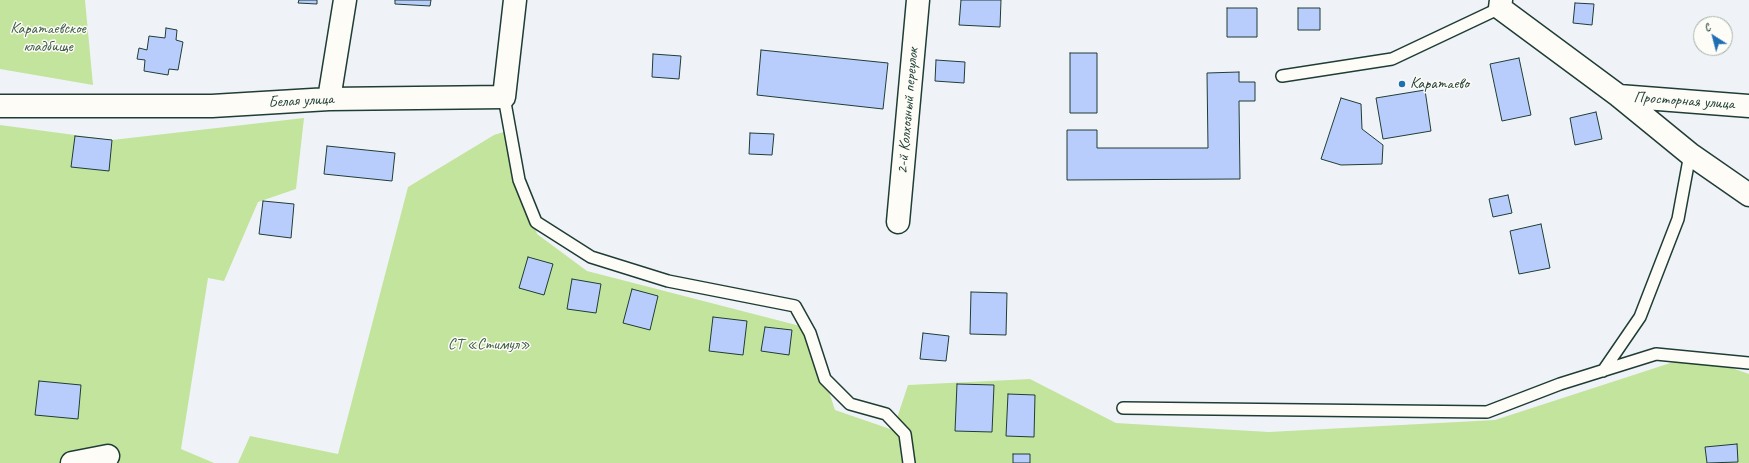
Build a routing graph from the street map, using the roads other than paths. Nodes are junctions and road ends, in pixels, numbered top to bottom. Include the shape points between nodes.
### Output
1 (345, 0) edge
2 (515, 0) edge
3 (918, 0) edge
4 (1500, 4) edge
5 (1282, 76) dead end
6 (1619, 96) junction
7 (504, 97) junction
8 (329, 99) junction
9 (0, 106) edge
10 (1749, 106) edge
11 (1690, 154) junction
12 (1749, 195) edge
13 (898, 222) dead end
14 (1749, 363) edge
15 (1603, 371) junction
16 (1123, 408) dead end
17 (108, 456) dead end
18 (72, 463) edge
19 (909, 463) edge

1 - 8 street
2 - 7 street
3 - 13 street, 2-й Колхозный переулок
4 - 5 lane via 1392,59
4 - 6 street
6 - 10 street, Просторная улица
6 - 11 street
7 - 8 street, Белая улица
7 - 19 lane via 519,180 536,222 591,257 668,281 795,306 810,332 825,379 850,404 886,414 905,434
8 - 9 street, Белая улица via 212,106
11 - 12 street
11 - 15 lane via 1678,220 1640,317
14 - 15 lane via 1656,354
15 - 16 lane via 1560,384 1487,412
17 - 18 street

